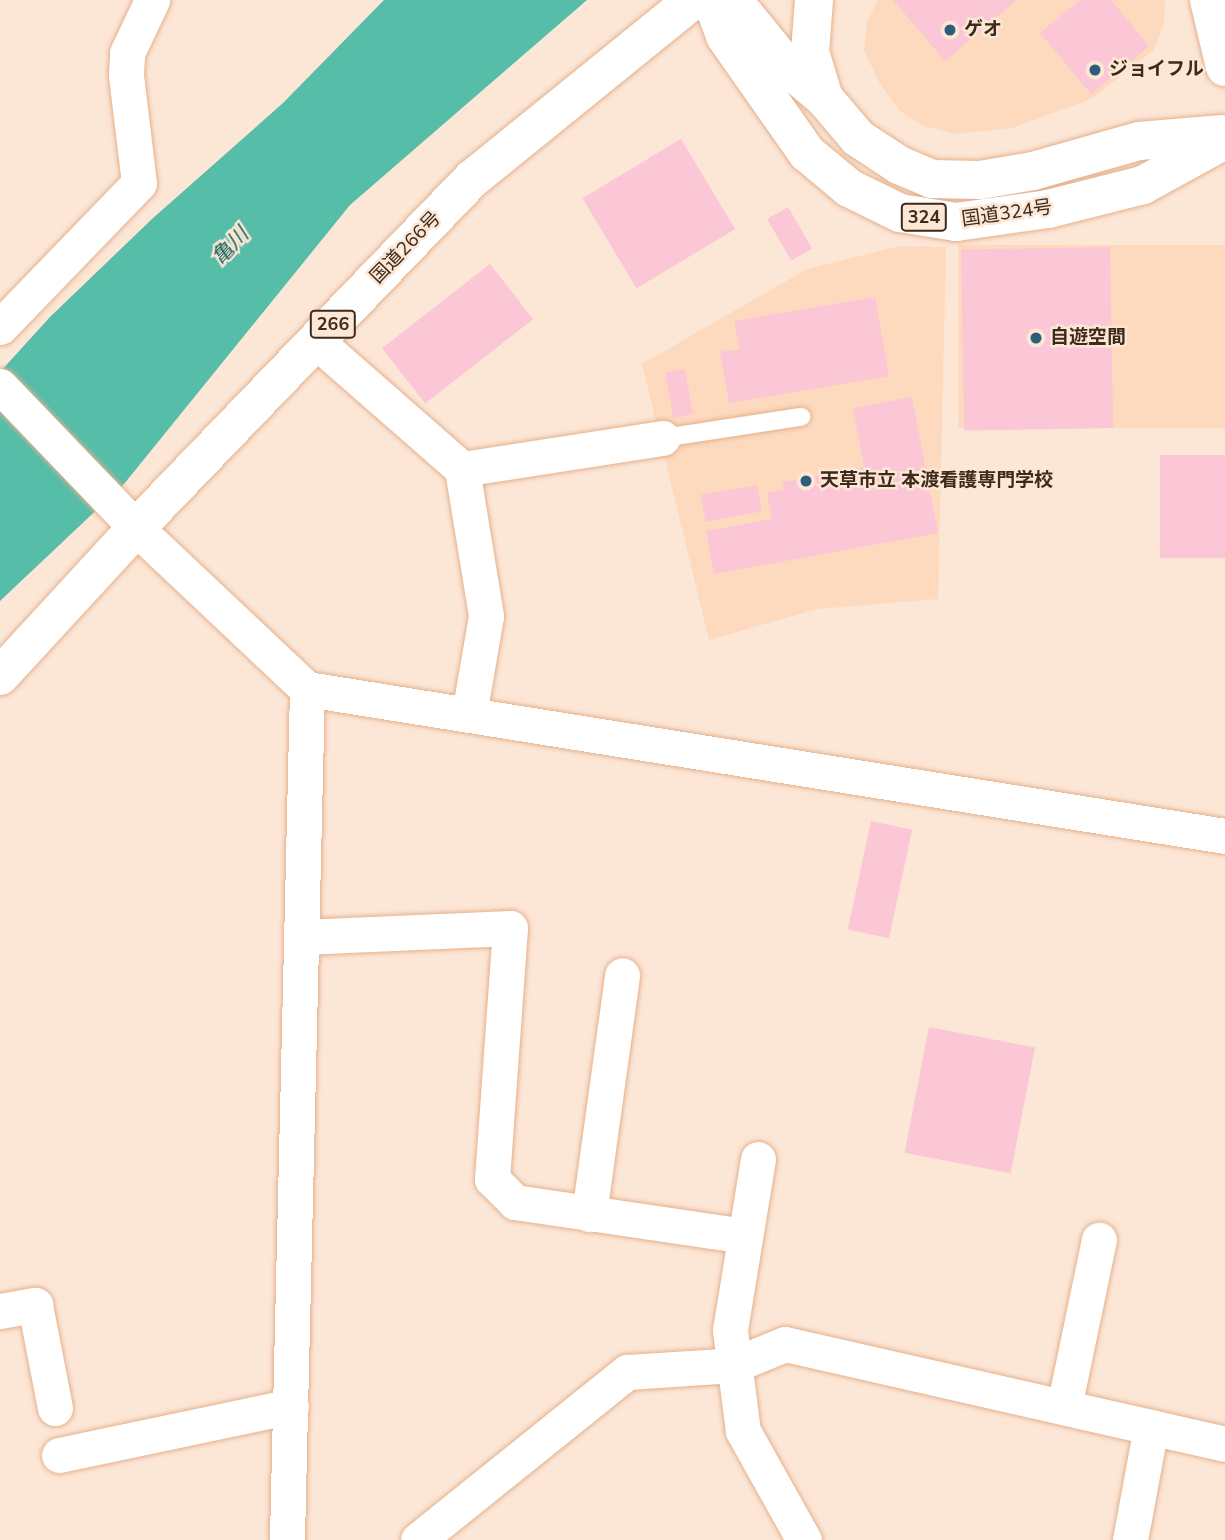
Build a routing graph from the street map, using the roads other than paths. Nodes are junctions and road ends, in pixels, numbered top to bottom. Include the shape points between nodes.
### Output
1 (152, 0) edge
2 (692, 0) edge
3 (712, 0) edge
4 (724, 0) edge
5 (814, 0) edge
6 (1209, 0) edge
7 (1225, 67) edge
8 (824, 98) junction
9 (1225, 134) edge
10 (1225, 140) edge
11 (0, 327) edge
12 (316, 341) junction
13 (0, 386) edge
14 (801, 417) dead end
15 (663, 438) joint
16 (462, 469) junction
17 (136, 528) junction
18 (0, 676) edge
19 (307, 689) junction
20 (468, 715) junction
21 (1225, 836) edge
22 (302, 937) junction
23 (622, 975) dead end
24 (758, 1159) dead end
25 (589, 1213) junction
26 (745, 1236) junction
27 (1099, 1240) dead end
28 (0, 1311) edge
29 (734, 1365) junction
30 (290, 1406) junction
31 (1064, 1407) junction
32 (55, 1408) dead end
33 (1151, 1427) junction
34 (1225, 1444) edge
35 (59, 1455) dead end
36 (287, 1540) edge
37 (418, 1540) edge
38 (804, 1540) edge
39 (1130, 1540) edge

1 - 11 street via 127,53 139,183
2 - 12 highway, 国道266号 / 266 via 472,179
3 - 10 highway, 国道324号 / 324 via 725,36 807,153 849,188 900,214 956,222 1048,209 1143,185
4 - 8 highway, 国道324号 / 324 via 745,15 788,68
5 - 8 highway via 810,52
6 - 7 highway
8 - 9 highway, 国道324号 / 324 via 858,138 899,165 932,179 980,180 1033,171 1139,141
12 - 16 street
12 - 17 highway, 国道266号 / 266
13 - 17 street
14 - 15 lane
15 - 16 street
16 - 20 street via 486,616
17 - 18 highway, 国道266号 / 266
17 - 19 street
19 - 20 street
19 - 22 street
20 - 21 street
22 - 25 street via 510,928 492,1179 514,1202
22 - 30 street
23 - 25 street
24 - 26 street
25 - 26 street
26 - 29 street via 730,1329
27 - 31 street
28 - 32 street via 35,1306
29 - 31 street via 785,1344
29 - 37 street via 627,1372
29 - 38 street via 743,1431
30 - 35 street
30 - 36 street
31 - 33 street
33 - 34 street
33 - 39 street

